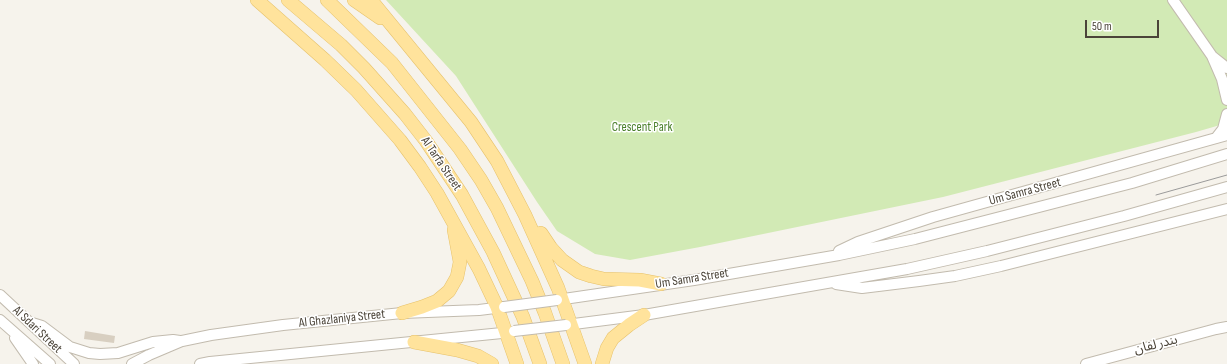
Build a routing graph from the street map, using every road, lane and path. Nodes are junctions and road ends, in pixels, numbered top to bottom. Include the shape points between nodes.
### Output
1 (258, 0) edge
2 (288, 0) edge
3 (327, 0) edge
4 (354, 0) edge
5 (371, 0) edge
6 (1174, 0) edge
7 (396, 29) junction
8 (1212, 56) junction
9 (1227, 68) edge
10 (1227, 100) edge
11 (1227, 114) edge
12 (1227, 135) edge
13 (1216, 138) junction
14 (1227, 154) edge
15 (1227, 187) edge
16 (1227, 208) edge
17 (525, 215) junction
18 (452, 219) junction
19 (826, 257) junction
20 (830, 283) junction
21 (662, 284) junction
22 (0, 295) edge
23 (560, 300) junction
24 (500, 307) junction
25 (402, 312) junction
26 (644, 315) junction
27 (2, 322) edge
28 (29, 322) junction
29 (569, 325) junction
30 (1227, 327) edge
31 (510, 332) junction
32 (182, 341) junction
33 (414, 342) junction
34 (215, 363) edge
35 (33, 364) edge
36 (50, 364) edge
37 (74, 364) edge
38 (132, 364) edge
39 (200, 364) edge
40 (492, 364) edge
41 (517, 364) edge
42 (540, 364) edge
43 (563, 364) edge
44 (585, 364) edge
45 (602, 364) edge
46 (1086, 364) edge

1 - 18 main road via 356,90 400,140
2 - 42 main road, Al Tarfa Street via 364,68 426,141 462,195 490,246 523,317
3 - 43 main road, Al Tarfa Street via 392,63 460,149 481,180 532,281
4 - 7 main road
5 - 7 main road
6 - 8 street
7 - 17 main road via 471,122 497,161
8 - 9 street
8 - 10 street via 1222,79
11 - 13 street via 1223,129
12 - 13 street, Um Samra Street
13 - 19 street, Um Samra Street via 927,219 858,242
14 - 19 street, Um Samra Street via 1132,183 915,239
15 - 20 street, Um Samra Street via 987,251
16 - 20 street, Um Samra Street via 955,276 862,288
17 - 21 main road via 562,260 579,272 604,279 640,280
17 - 23 main road via 546,259
18 - 24 main road
18 - 25 main road via 460,262 454,284 437,301
19 - 21 street, Um Samra Street
20 - 26 street, Um Samra Street
21 - 23 street, Um Samra Street
22 - 28 street, Al Sdari Street
23 - 24 street, Al Ghazlaniya Street, bridge
23 - 29 main road
24 - 25 street, Al Ghazlaniya Street
24 - 31 main road
25 - 32 street, Al Ghazlaniya Street via 248,330
26 - 29 street, Um Samra Street
26 - 45 main road via 613,338
27 - 35 street
27 - 36 street, Al Sdari Street
28 - 32 street via 42,326 70,347 89,353 109,354 153,342
28 - 37 street, Al Sdari Street
29 - 31 street, bridge
29 - 44 main road
30 - 46 street, بندر لفان
31 - 33 street
31 - 41 main road
32 - 38 street, Al Ghazlaniya Street
33 - 34 street
33 - 40 main road via 478,356
34 - 39 street

